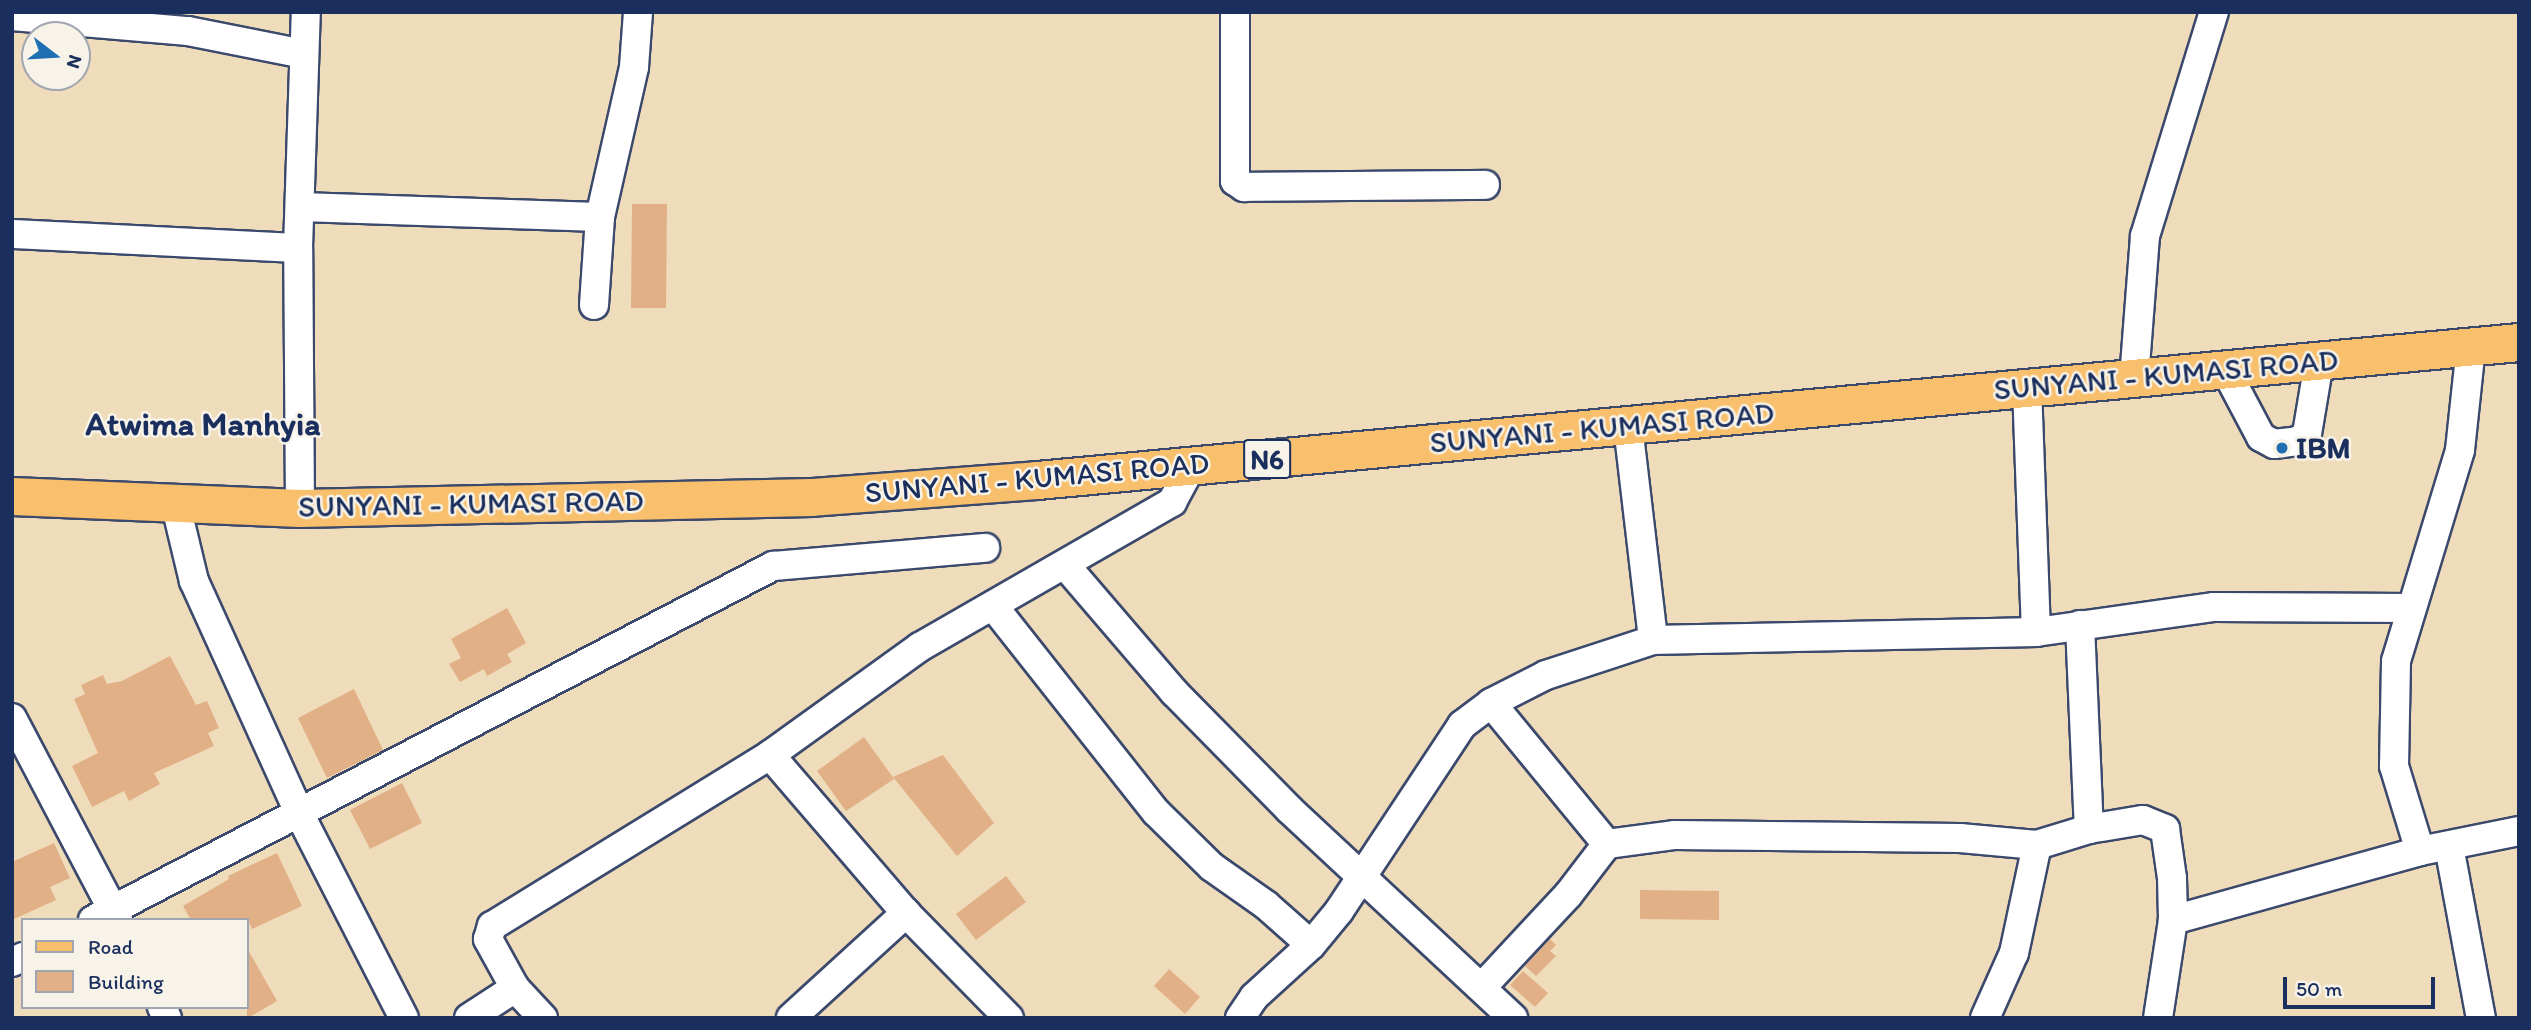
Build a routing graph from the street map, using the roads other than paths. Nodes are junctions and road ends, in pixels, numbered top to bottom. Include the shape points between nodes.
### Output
1 (306, 12) edge
2 (638, 12) edge
3 (1236, 12) edge
4 (2214, 12) edge
5 (64, 15) edge
6 (12, 16) edge
7 (304, 54) junction
8 (1485, 185) dead end
9 (300, 207) junction
10 (600, 217) junction
11 (12, 234) edge
12 (298, 248) junction
13 (594, 305) dead end
14 (2519, 342) edge
15 (2471, 346) junction
16 (2319, 362) junction
17 (2225, 369) junction
18 (2134, 379) junction
19 (2027, 387) junction
20 (1628, 426) junction
21 (1192, 465) junction
22 (12, 496) edge
23 (175, 502) junction
24 (300, 509) junction
25 (985, 548) dead end
26 (1066, 566) junction
27 (994, 607) junction
28 (2411, 608) junction
29 (2080, 625) junction
30 (2036, 632) junction
31 (1653, 640) junction
32 (1492, 703) junction
33 (12, 718) edge
34 (770, 755) junction
35 (299, 813) junction
36 (2089, 829) junction
37 (2519, 831) edge
38 (1607, 844) junction
39 (2036, 845) junction
40 (2449, 846) junction
41 (2420, 851) junction
42 (1361, 878) junction
43 (906, 914) junction
44 (108, 916) edge
45 (2173, 920) junction
46 (1311, 945) junction
47 (1483, 986) junction
48 (515, 988) junction
49 (1511, 1017) edge
50 (404, 1018) edge
51 (469, 1018) edge
52 (544, 1018) edge
53 (791, 1018) edge
54 (1009, 1018) edge
55 (1240, 1018) edge
56 (1985, 1018) edge
57 (2158, 1018) edge
58 (2481, 1018) edge

1 - 7 street
2 - 10 street via 634,67
3 - 8 street via 1235,181 1244,187
4 - 18 street via 2145,236
5 - 6 street
5 - 7 street via 188,31
7 - 9 street
9 - 10 street
9 - 12 street
10 - 13 street
11 - 12 street
12 - 24 street
14 - 15 main road, SUNYANI - KUMASI ROAD / N6
15 - 16 main road, SUNYANI - KUMASI ROAD / N6
15 - 28 street via 2460,450
16 - 17 main road, SUNYANI - KUMASI ROAD / N6
16 - 17 street via 2307,433 2298,441 2274,444 2261,437
17 - 18 main road, SUNYANI - KUMASI ROAD / N6
18 - 19 main road, SUNYANI - KUMASI ROAD / N6
19 - 20 main road, SUNYANI - KUMASI ROAD / N6
19 - 30 street
20 - 21 main road, SUNYANI - KUMASI ROAD / N6
20 - 31 street
21 - 24 main road, SUNYANI - KUMASI ROAD / N6 via 811,497
21 - 26 street via 1172,502
22 - 23 main road, SUNYANI - KUMASI ROAD / N6
23 - 24 main road, SUNYANI - KUMASI ROAD / N6
23 - 35 street via 194,581
25 - 35 street via 773,566
26 - 27 street
26 - 42 street via 1174,692
27 - 34 street via 920,647
27 - 46 street via 1156,812 1212,867 1266,905
28 - 29 street via 2214,607
28 - 41 street via 2396,661 2394,766
29 - 30 street
29 - 36 street
30 - 31 street
31 - 32 street via 1546,675
32 - 38 street
32 - 42 street via 1455,734
33 - 44 street
34 - 43 street
34 - 48 street via 492,926 488,939
35 - 44 street
35 - 50 street
36 - 39 street
36 - 45 street via 2143,820 2165,829
37 - 40 street
38 - 39 street via 1675,835 1960,838
38 - 47 street via 1568,895
39 - 56 street via 2014,953
40 - 41 street
40 - 58 street
41 - 45 street
42 - 46 street
42 - 47 street
43 - 53 street
43 - 54 street
45 - 57 street
46 - 55 street via 1254,997
47 - 49 street
48 - 51 street
48 - 52 street

